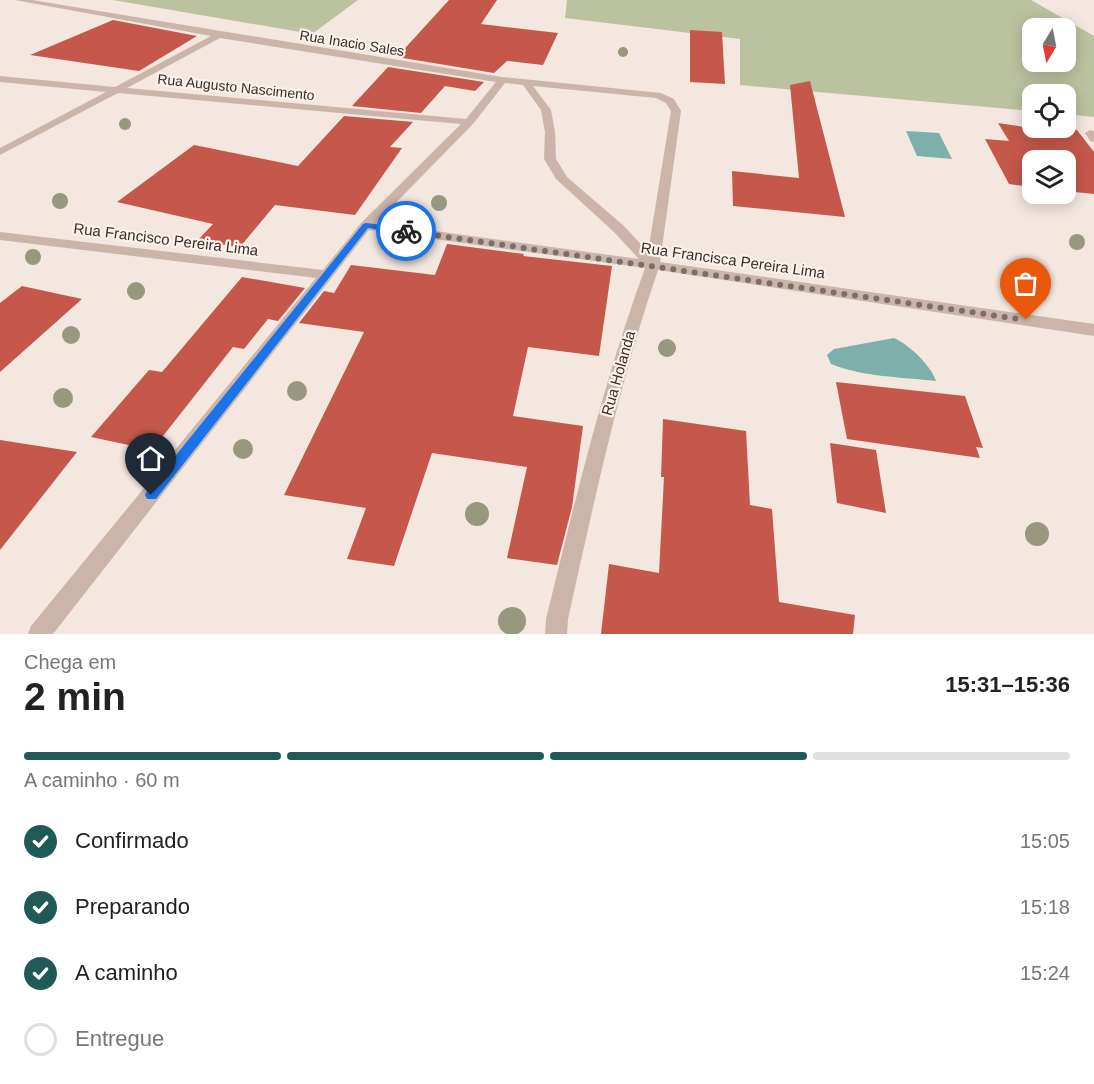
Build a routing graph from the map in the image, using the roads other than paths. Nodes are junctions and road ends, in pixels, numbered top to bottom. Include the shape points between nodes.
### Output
1 (19, 0) edge
2 (219, 35) junction
3 (0, 79) edge
4 (502, 80) junction
5 (525, 81) junction
6 (118, 89) junction
7 (676, 111) joint
8 (469, 122) junction
9 (0, 152) edge
10 (366, 226) junction
11 (0, 236) edge
12 (653, 265) junction
13 (328, 274) junction
14 (1094, 330) edge
15 (39, 634) edge
16 (556, 634) edge

1 - 2 street, Rua Inacio Sales
2 - 4 street, Rua Inacio Sales
2 - 6 street
3 - 6 street, Rua Augusto Nascimento
4 - 5 street, Rua Inacio Sales
4 - 8 street
5 - 7 street, Rua Inacio Sales via 657,95 670,101
5 - 12 street via 546,110 550,159 562,179
6 - 8 street, Rua Augusto Nascimento
6 - 9 street
7 - 12 street, Rua Holanda
8 - 10 street
10 - 12 street, Rua Francisca Pereira Lima
10 - 13 street
11 - 13 street, Rua Francisco Pereira Lima
12 - 14 street, Rua Francisca Pereira Lima
12 - 16 street, Rua Holanda via 603,423
13 - 15 street

